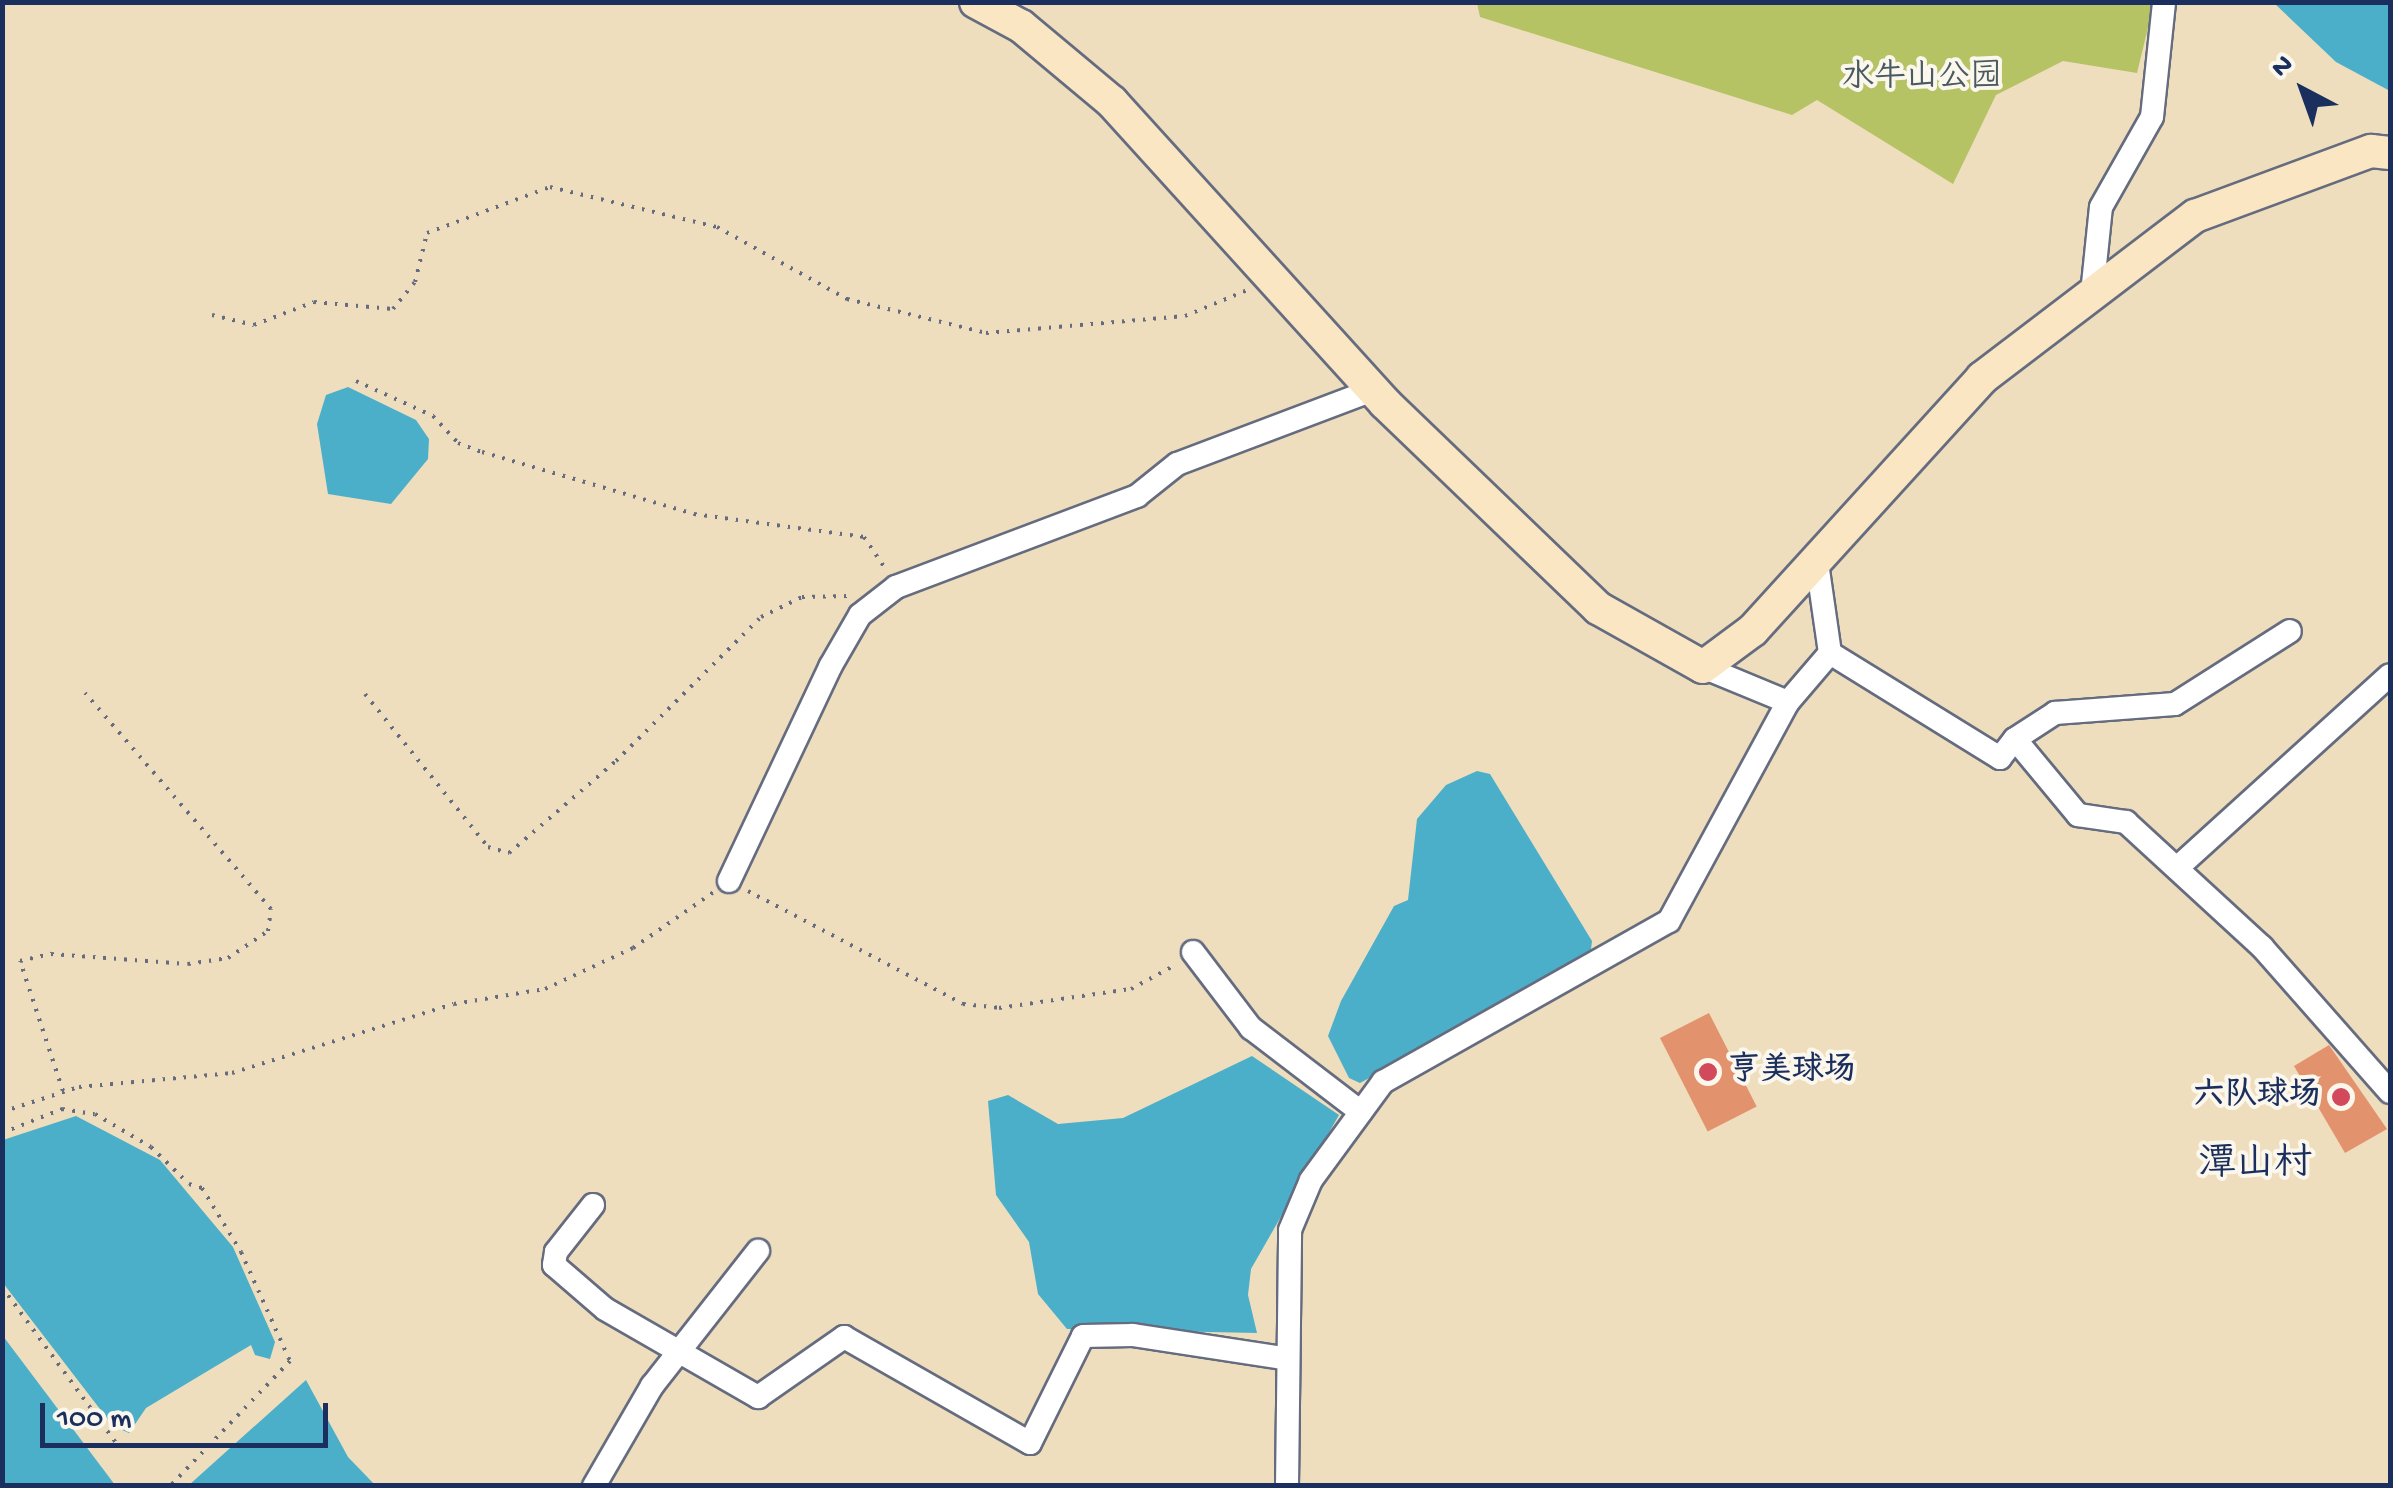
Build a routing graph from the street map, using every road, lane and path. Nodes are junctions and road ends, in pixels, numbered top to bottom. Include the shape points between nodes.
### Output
1 (976, 2) edge
2 (2164, 2) edge
3 (2390, 154) edge
4 (1272, 280) junction
5 (2092, 294) junction
6 (212, 315) dead end
7 (356, 381) dead end
8 (1373, 390) junction
9 (1816, 556) junction
10 (890, 591) junction
11 (2290, 631) dead end
12 (1830, 653) junction
13 (1703, 667) junction
14 (2390, 675) edge
15 (84, 693) dead end
16 (365, 694) dead end
17 (1788, 702) junction
18 (2015, 739) junction
19 (2177, 868) junction
20 (729, 881) junction
21 (1193, 952) joint
22 (63, 1092) junction
23 (2390, 1092) edge
24 (2, 1112) edge
25 (1361, 1112) junction
26 (2, 1134) edge
27 (594, 1205) dead end
28 (758, 1251) dead end
29 (2, 1287) edge
30 (679, 1351) junction
31 (1284, 1358) junction
32 (117, 1444) dead end
33 (170, 1486) edge
34 (594, 1486) edge
35 (1288, 1486) edge

1 - 4 street via 1021,26 1112,102
2 - 5 street via 2152,117 2101,207
3 - 5 street via 2371,151 2195,216
4 - 6 path via 1185,316 986,333 847,299 717,226 550,188 427,233 415,282 394,309 314,302 254,325
4 - 8 street
5 - 9 street via 1982,378
7 - 10 path via 433,416 458,443 482,452 694,514 864,537
8 - 10 street via 1177,464 1137,496
8 - 13 street via 1598,608
9 - 12 street
9 - 13 street via 1752,630
10 - 16 path via 802,596 761,617 616,762 509,853 488,846
10 - 20 street via 860,615 830,667
11 - 18 street via 2175,704 2055,713
12 - 17 street
12 - 18 street via 2000,758
13 - 17 street
14 - 19 street
15 - 22 path via 272,909 268,930 228,958 188,964 51,954 20,961
17 - 25 street via 1669,921 1383,1082
18 - 19 street via 2078,815 2126,822
19 - 23 street via 2262,947
20 - 21 path via 963,1004 999,1008 1131,990
20 - 22 path via 633,948 545,990 454,1004 232,1073
21 - 25 street via 1251,1028
22 - 24 path
25 - 31 street via 1311,1180 1290,1230
26 - 33 path via 62,1109 94,1114 151,1146 189,1184 202,1188 241,1252 290,1360
27 - 30 street via 556,1252 554,1265 604,1310
28 - 30 street
29 - 32 path
30 - 31 street via 758,1398 844,1337 1030,1443 1083,1336 1132,1335
30 - 34 street
31 - 35 street

